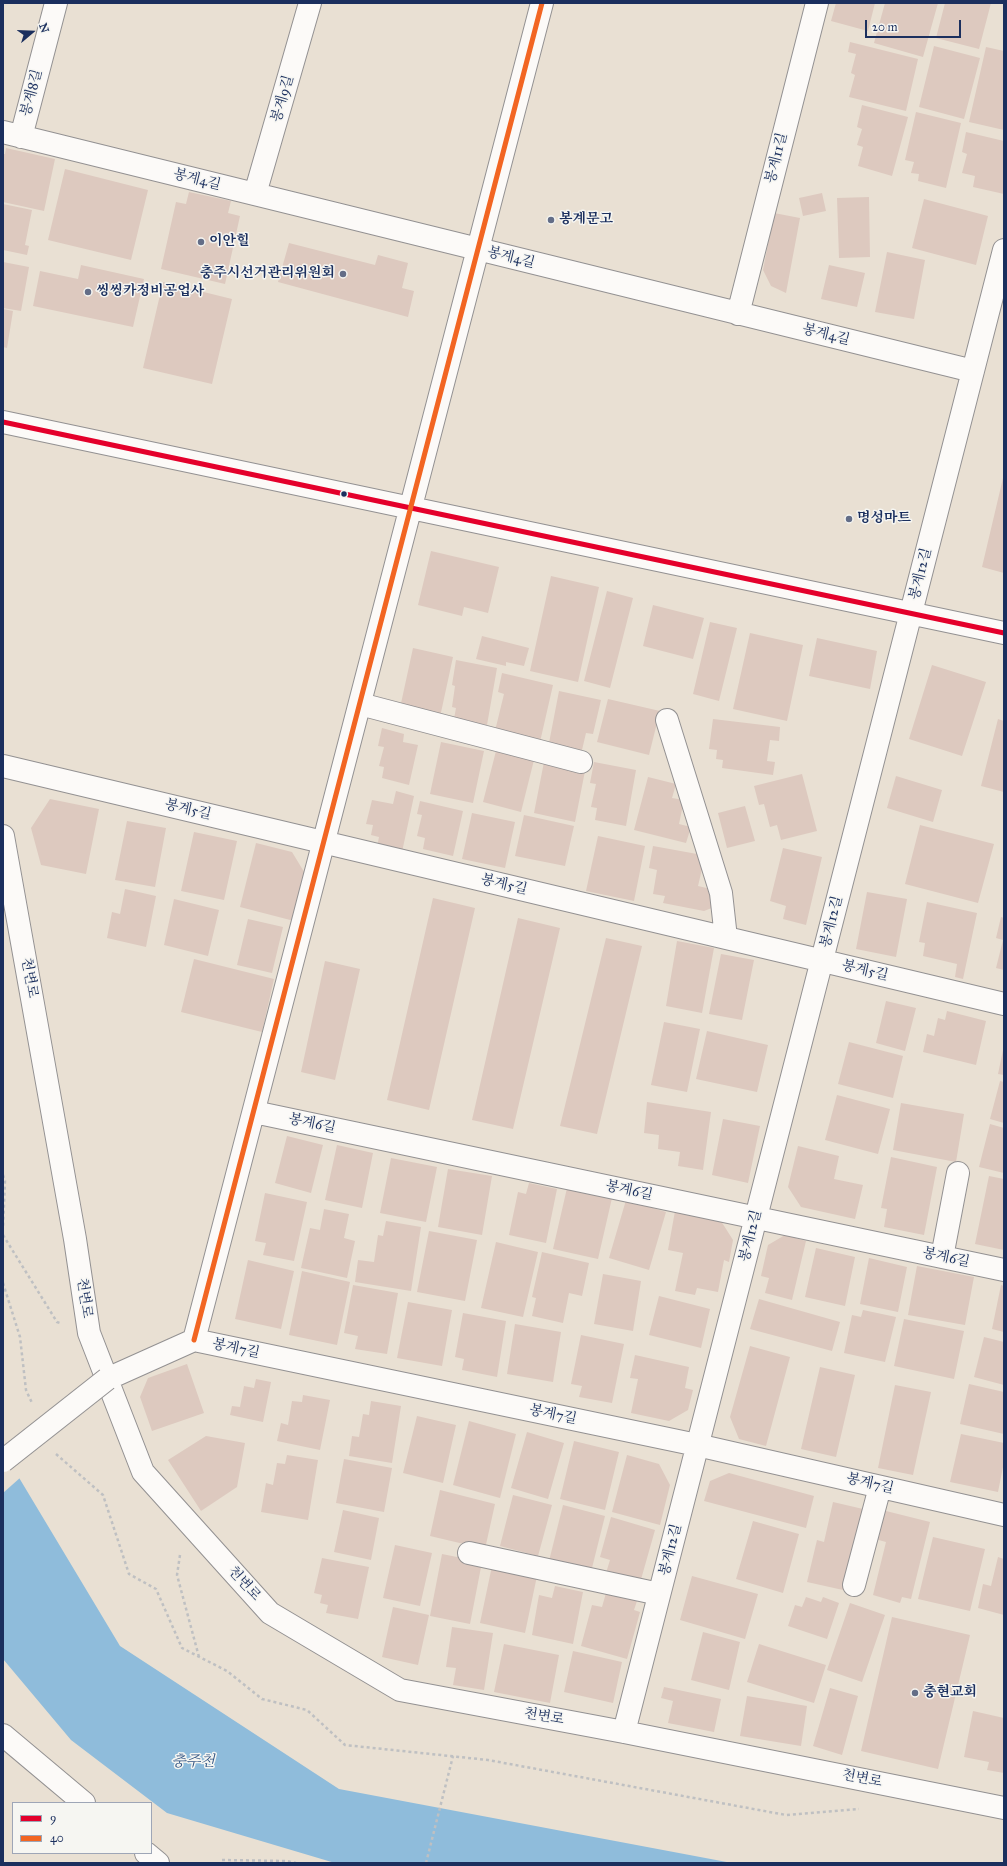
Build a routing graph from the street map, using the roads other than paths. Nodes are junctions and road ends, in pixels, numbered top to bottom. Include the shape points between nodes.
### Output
1 (56, 3) edge
2 (310, 3) edge
3 (542, 3) edge
4 (817, 3) edge
5 (12, 135) edge
6 (255, 194) junction
7 (478, 249) junction
8 (1004, 250) edge
9 (738, 314) junction
10 (973, 372) junction
11 (3, 422) edge
12 (412, 508) junction
13 (911, 613) junction
14 (1004, 633) edge
15 (360, 704) junction
16 (667, 720) dead end
17 (581, 762) dead end
18 (3, 766) edge
19 (3, 836) edge
20 (324, 842) junction
21 (726, 938) junction
22 (822, 961) junction
23 (1004, 1004) edge
24 (254, 1112) junction
25 (958, 1173) dead end
26 (756, 1218) junction
27 (942, 1257) junction
28 (1004, 1270) edge
29 (194, 1340) junction
30 (108, 1379) junction
31 (698, 1445) junction
32 (3, 1461) edge
33 (880, 1487) junction
34 (1004, 1515) edge
35 (469, 1553) dead end
36 (854, 1585) dead end
37 (659, 1594) junction
38 (624, 1732) junction
39 (3, 1737) edge
40 (83, 1802) edge
41 (1004, 1808) edge
42 (147, 1854) edge
43 (158, 1863) edge

1 - 5 street, 봉계8길
2 - 6 street, 봉계9길
3 - 7 street
4 - 9 street, 봉계11길
5 - 6 street, 봉계4길
6 - 7 street, 봉계4길
7 - 9 street, 봉계4길
7 - 12 street
8 - 10 street, 봉계12길
9 - 10 street, 봉계4길
10 - 13 street, 봉계12길
11 - 12 street
12 - 13 street
12 - 15 street
13 - 14 street
13 - 22 street, 봉계12길
15 - 17 street
15 - 20 street
16 - 21 street via 722,893
18 - 20 street, 봉계5길
19 - 30 street, 천변로 via 76,1238 89,1333
20 - 21 street, 봉계5길
20 - 24 street
21 - 22 street, 봉계5길
22 - 23 street, 봉계5길
22 - 26 street, 봉계12길
24 - 26 street, 봉계6길
24 - 29 street
25 - 27 street
26 - 27 street, 봉계6길
26 - 31 street, 봉계12길
27 - 28 street, 봉계6길
29 - 30 street, 봉계7길
29 - 31 street, 봉계7길
30 - 32 street, 봉계7길, bridge
30 - 38 street, 천변로 via 143,1472 270,1613 400,1690
31 - 33 street, 봉계7길
31 - 37 street, 봉계12길
33 - 34 street, 봉계7길
33 - 36 street
35 - 37 street, 봉계12길
37 - 38 street, 봉계12길
38 - 41 street, 천변로
39 - 40 street
42 - 43 street

